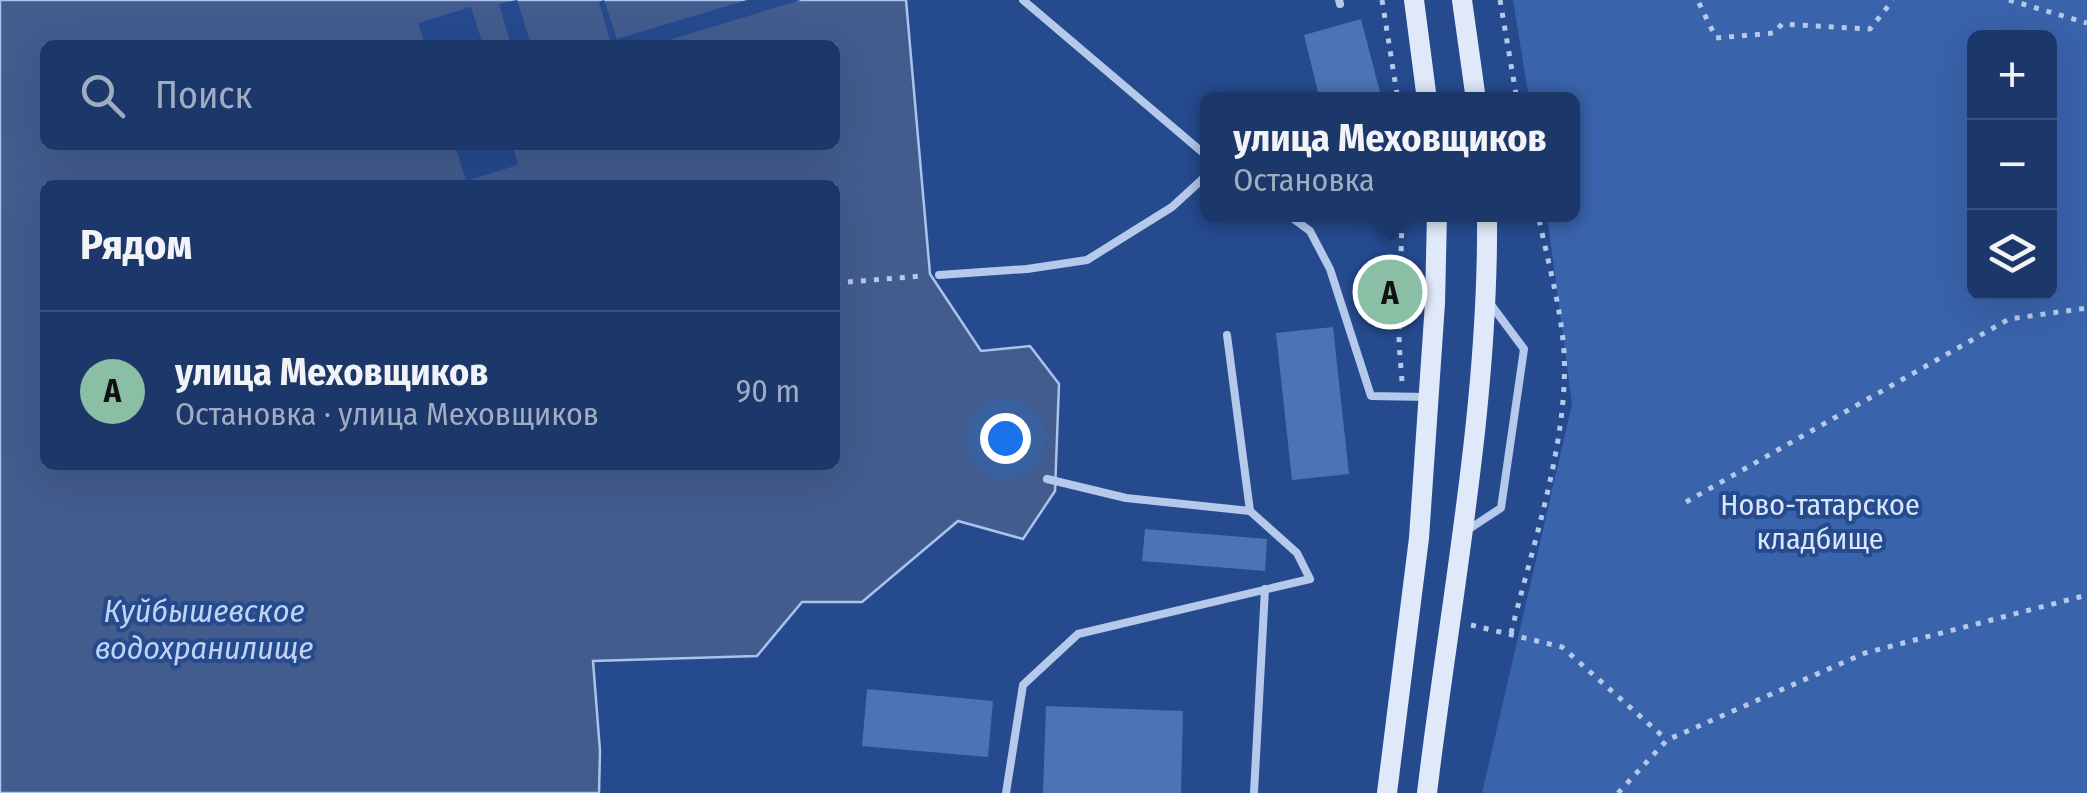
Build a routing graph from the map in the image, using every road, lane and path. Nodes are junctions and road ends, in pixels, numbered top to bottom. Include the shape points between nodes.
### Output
1 (1023, 0) edge
2 (1382, 0) edge
3 (1414, 0) edge
4 (1462, 0) edge
5 (1500, 0) edge
6 (1893, 0) edge
7 (2009, 0) edge
8 (1700, 2) edge
9 (2087, 23) edge
10 (1397, 92) edge
11 (1426, 92) edge
12 (1475, 92) edge
13 (1516, 92) edge
14 (1200, 150) edge
15 (1200, 181) edge
16 (1297, 222) edge
17 (1402, 222) edge
18 (1437, 222) edge
19 (1487, 222) edge
20 (1540, 222) edge
21 (940, 275) joint
22 (840, 283) edge
23 (1488, 301) junction
24 (2087, 308) edge
25 (1227, 335) dead end
26 (1404, 397) junction
27 (1427, 397) junction
28 (1047, 479) dead end
29 (1686, 502) dead end
30 (1250, 511) junction
31 (1462, 534) junction
32 (1265, 589) junction
33 (2087, 595) edge
34 (1449, 621) junction
35 (1511, 632) junction
36 (1668, 740) junction
37 (1006, 793) edge
38 (1254, 793) edge
39 (1387, 793) edge
40 (1427, 793) edge
41 (1618, 793) edge

1 - 14 lane
2 - 10 path
3 - 11 main road
4 - 12 main road
5 - 13 path
6 - 8 path via 1870,29 1782,24 1774,34 1716,38
7 - 9 path
15 - 21 lane via 1172,207 1087,260
16 - 26 lane via 1310,231 1330,270 1372,396
17 - 26 path
18 - 27 main road
19 - 23 main road
20 - 35 path via 1564,349 1564,403
21 - 22 path
23 - 31 main road
23 - 31 lane via 1524,348 1501,508
24 - 29 path via 2009,318
25 - 30 lane
26 - 27 lane
27 - 39 main road via 1418,538
28 - 30 lane via 1126,498
30 - 32 lane via 1297,553 1310,579
31 - 34 main road
32 - 37 lane via 1078,634 1023,685
32 - 38 lane
33 - 36 path via 1865,653
34 - 35 path
34 - 40 main road
35 - 36 path via 1562,647
36 - 41 path

